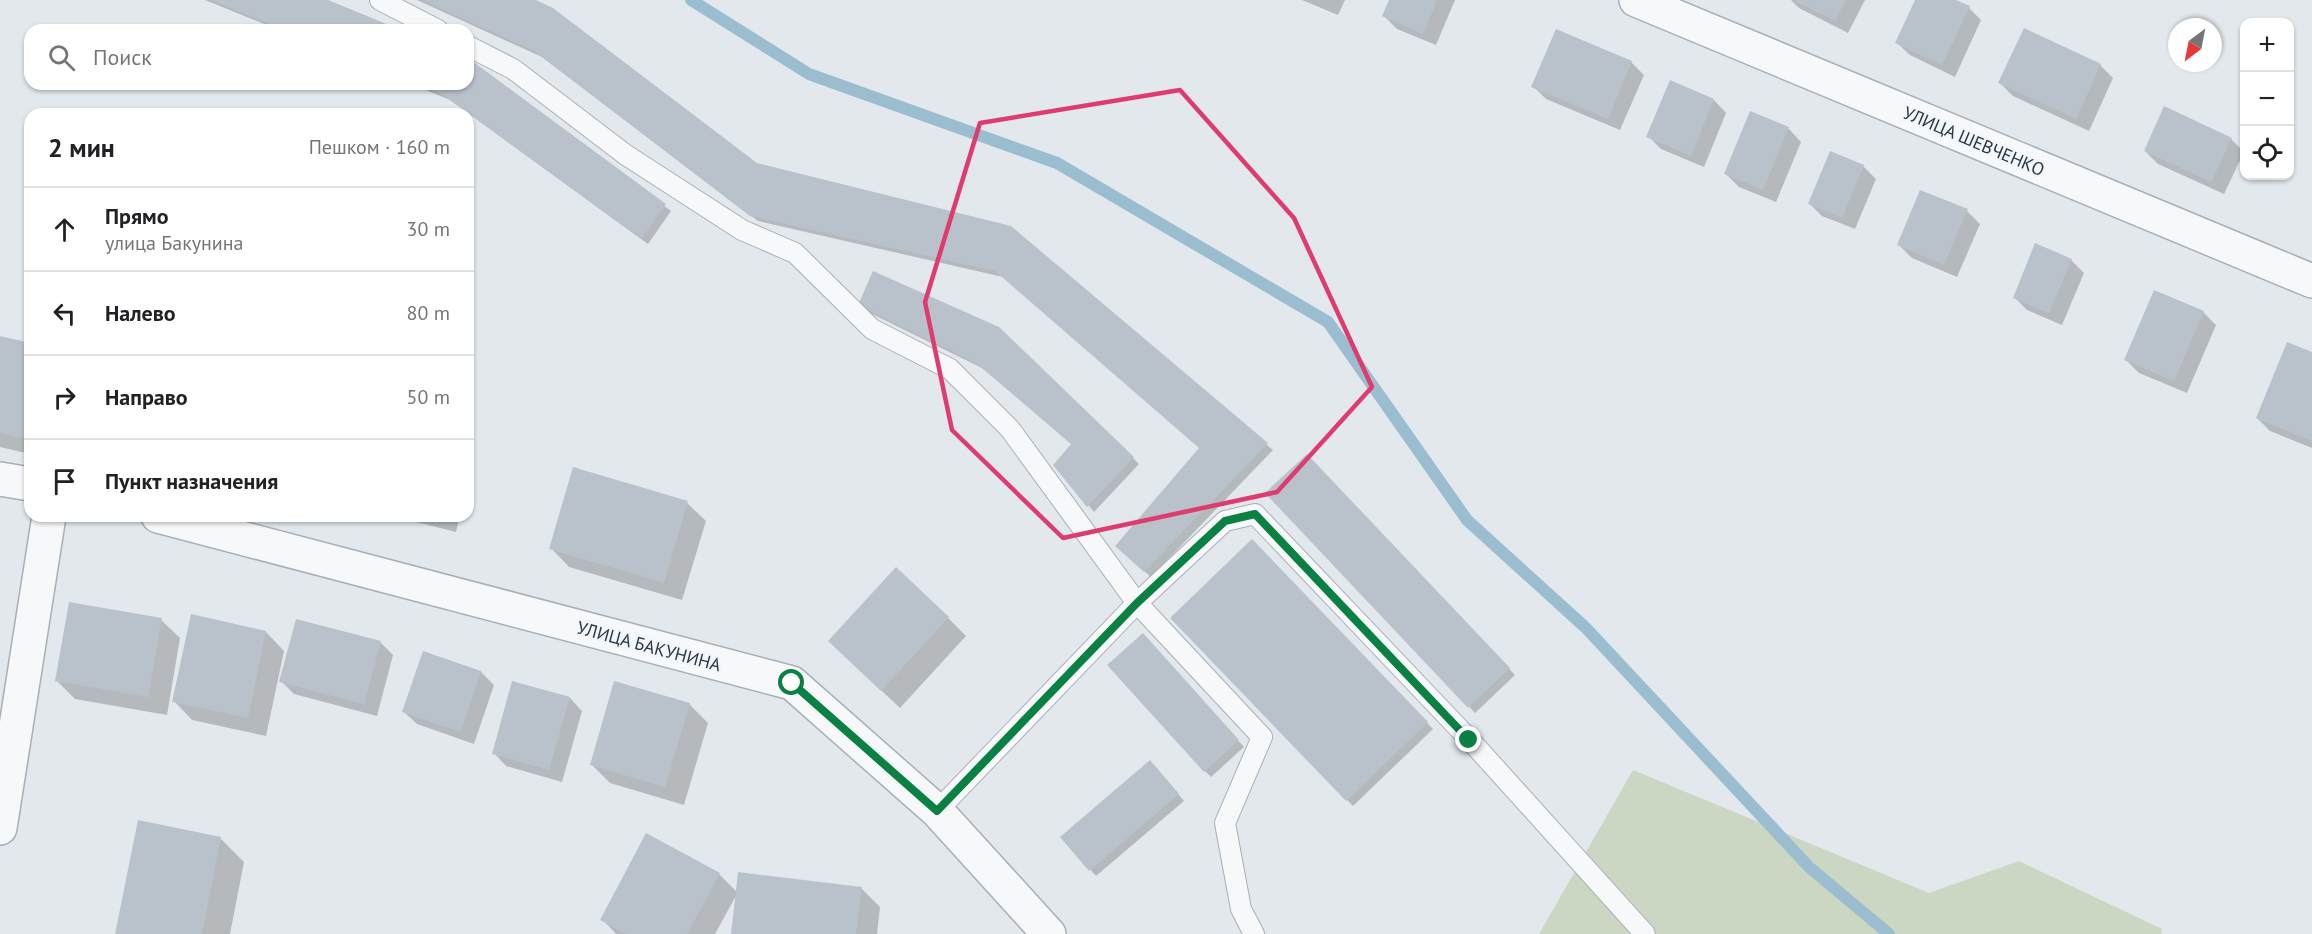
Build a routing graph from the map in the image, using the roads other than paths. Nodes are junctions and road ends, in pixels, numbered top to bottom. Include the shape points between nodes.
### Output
1 (380, 0) edge
2 (1636, 0) edge
3 (426, 24) edge
4 (474, 48) edge
5 (2312, 281) edge
6 (0, 479) edge
7 (24, 483) edge
8 (48, 522) edge
9 (181, 522) edge
10 (1137, 603) junction
11 (8, 718) edge
12 (937, 811) junction
13 (0, 828) edge
14 (1049, 934) edge
15 (1254, 934) edge
16 (1645, 934) edge

1 - 3 lane
2 - 5 street, УЛИЦА ШЕВЧЕНКО
4 - 10 lane via 513,69 626,154 742,230 795,252 872,329 950,369 1010,429
6 - 7 street
8 - 11 street
9 - 12 street, УЛИЦА БАКУНИНА via 792,683
10 - 12 lane
10 - 15 lane via 1262,737 1225,823 1241,909
10 - 16 lane via 1225,521 1255,514 1469,740
11 - 13 street
12 - 14 street, УЛИЦА БАКУНИНА

